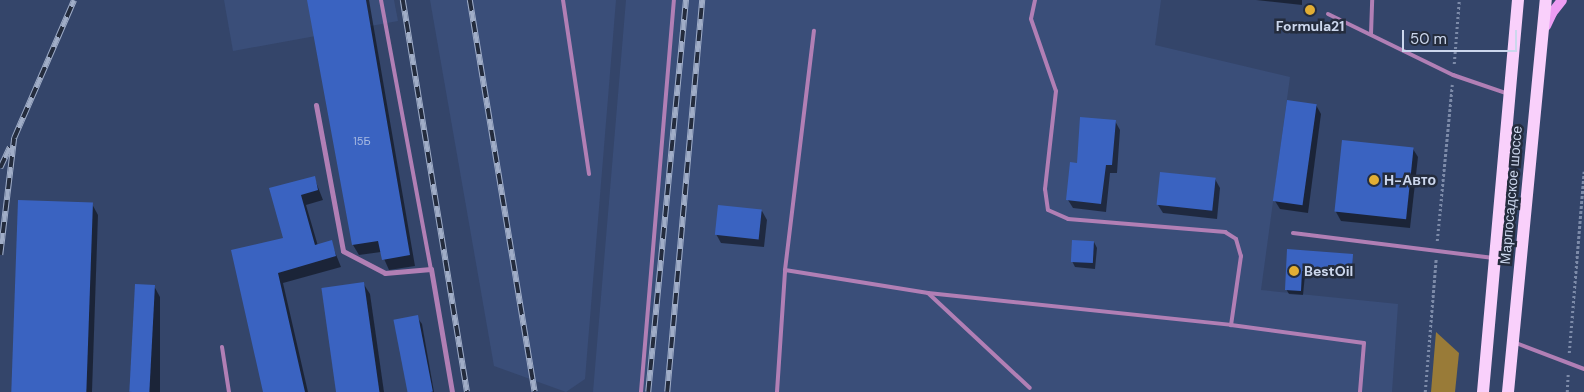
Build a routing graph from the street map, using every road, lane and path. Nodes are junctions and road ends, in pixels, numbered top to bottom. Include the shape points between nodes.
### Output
1 (381, 0) edge
2 (563, 0) edge
3 (674, 0) edge
4 (1035, 0) edge
5 (1372, 0) edge
6 (1459, 0) edge
7 (1518, 0) edge
8 (1546, 0) edge
9 (1562, 0) edge
10 (1328, 14) dead end
11 (814, 30) dead end
12 (1371, 34) junction
13 (1541, 41) junction
14 (1454, 69) dead end
15 (1453, 80) dead end
16 (1509, 94) junction
17 (316, 105) dead end
18 (1584, 172) edge
19 (589, 174) dead end
20 (1439, 227) dead end
21 (1293, 233) dead end
22 (1495, 258) junction
23 (431, 269) junction
24 (786, 270) junction
25 (1435, 272) dead end
26 (928, 293) junction
27 (1231, 325) junction
28 (1513, 342) junction
29 (222, 347) dead end
30 (1569, 354) dead end
31 (1568, 368) dead end
32 (1584, 369) edge
33 (1030, 388) dead end
34 (230, 392) edge
35 (452, 392) edge
36 (642, 392) edge
37 (776, 392) edge
38 (1360, 392) edge
39 (1426, 392) edge
40 (1483, 392) edge
41 (1508, 392) edge
42 (1566, 392) edge

1 - 23 lane
2 - 19 lane
3 - 36 lane
4 - 27 lane via 1031,19 1056,92 1045,189 1048,210 1068,219 1225,232 1236,239 1241,256
5 - 12 lane
6 - 14 path
7 - 16 main road, Марпосадское шоссе
8 - 13 main road, Марпосадское шоссе
9 - 13 main road via 1552,13
10 - 12 lane
11 - 24 lane
12 - 16 lane via 1453,75
13 - 28 main road, Марпосадское шоссе
15 - 20 path
16 - 22 main road, Марпосадское шоссе
17 - 23 street via 342,251 385,273
18 - 30 path
21 - 22 lane
22 - 40 main road, Марпосадское шоссе
23 - 35 street
24 - 26 lane
24 - 37 lane
25 - 39 path
26 - 27 lane
26 - 33 lane
27 - 38 lane via 1364,343
28 - 32 lane
28 - 41 main road, Марпосадское шоссе
29 - 34 lane
31 - 42 path

